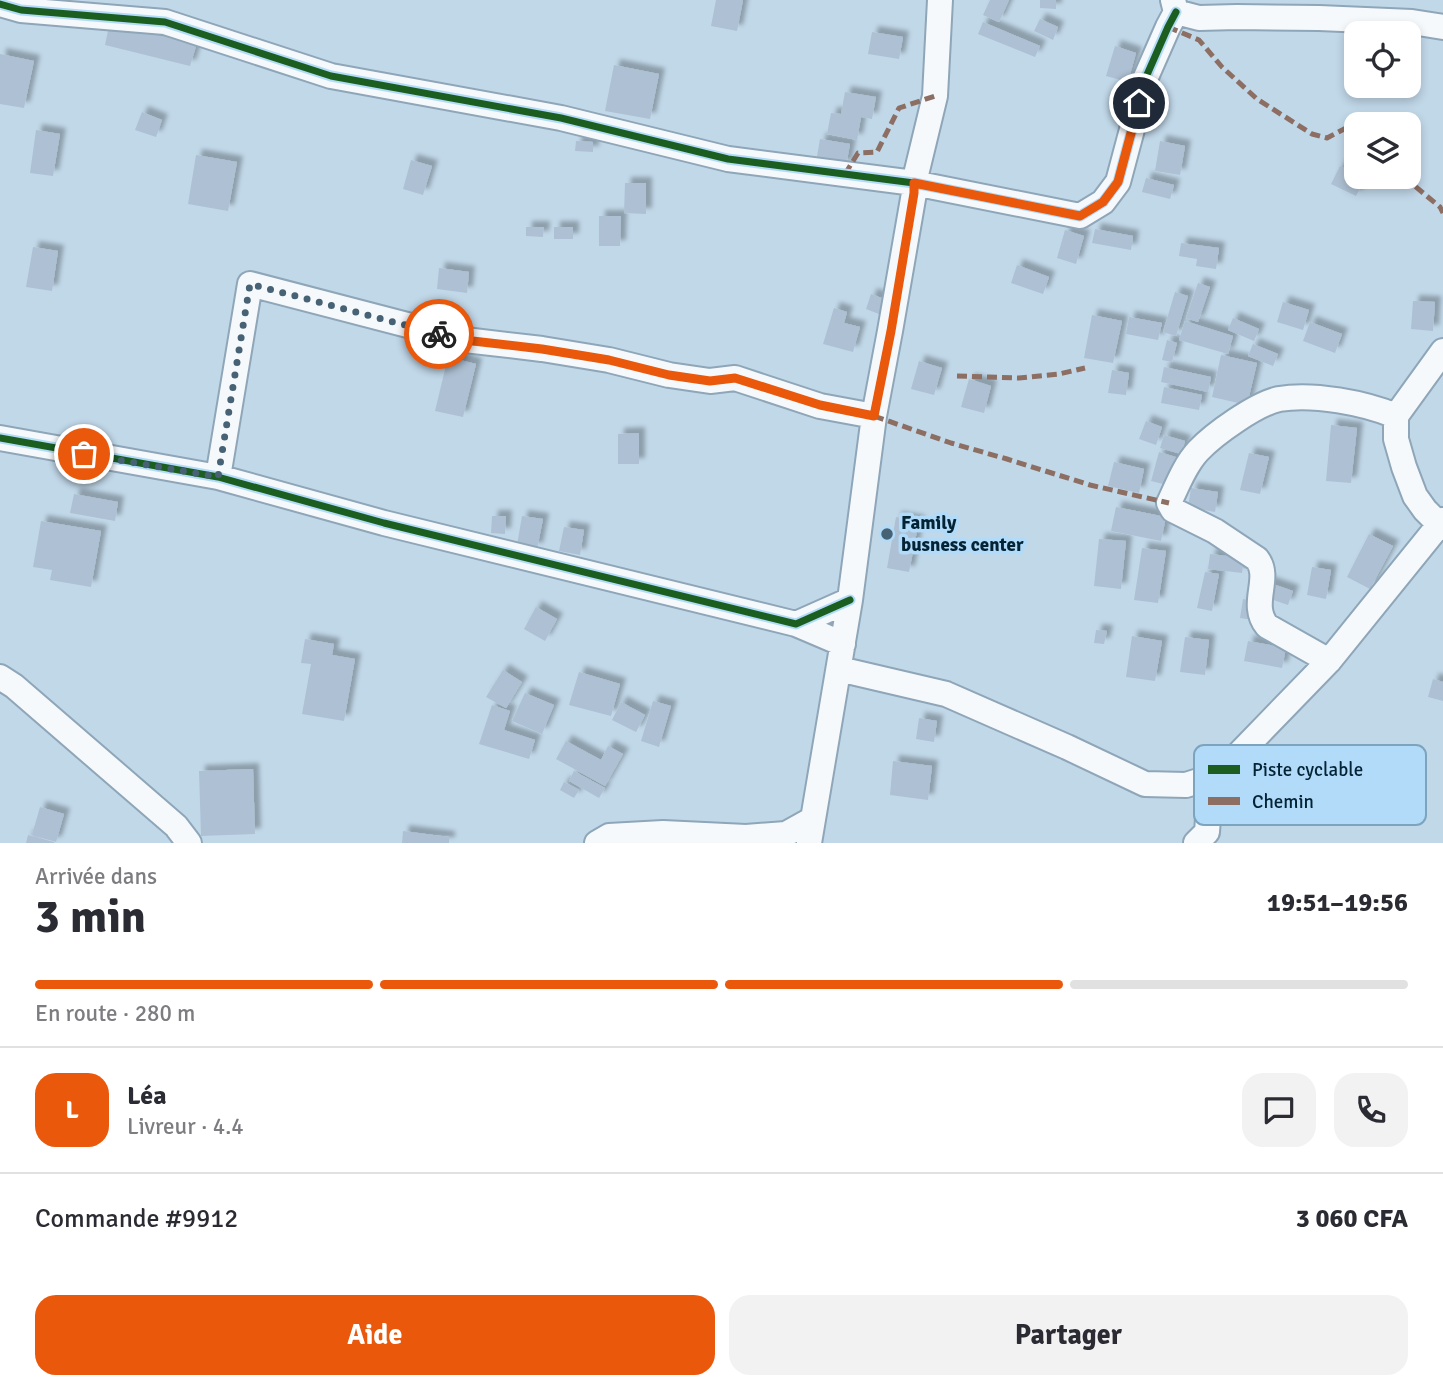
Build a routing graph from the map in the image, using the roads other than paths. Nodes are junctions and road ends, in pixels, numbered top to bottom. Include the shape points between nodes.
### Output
1 (940, 0) edge
2 (0, 4) edge
3 (1175, 6) edge
4 (1443, 27) edge
5 (914, 183) junction
6 (1443, 351) edge
7 (874, 416) junction
8 (1396, 416) junction
9 (1, 443) edge
10 (218, 477) junction
11 (1442, 524) edge
12 (850, 600) junction
13 (796, 624) junction
14 (843, 644) junction
15 (1329, 661) junction
16 (839, 669) junction
17 (0, 677) edge
18 (1248, 745) edge
19 (1194, 782) edge
20 (1207, 825) edge
21 (811, 831) edge
22 (189, 843) edge
23 (597, 843) edge
24 (1196, 843) edge

1 - 5 street via 935,96
2 - 5 street via 21,10 164,22 331,76 562,118 728,159
3 - 4 street via 1199,18 1319,18
3 - 5 street via 1146,77 1118,182 1103,202 1080,216
5 - 7 street
6 - 8 street
7 - 10 street via 820,405 735,378 710,381 609,360 464,340 250,284
7 - 12 street
8 - 11 street via 1396,439 1415,496
8 - 15 street via 1334,401 1278,399 1253,410 1197,451 1169,503 1173,510 1257,559 1263,571 1262,620
9 - 10 street
10 - 13 street via 384,523
11 - 15 street
12 - 13 street
12 - 14 street
13 - 14 street
14 - 16 street
15 - 18 street
16 - 19 street via 946,694 1145,784
16 - 21 street
17 - 22 street via 176,825
20 - 24 street
21 - 23 street via 746,837 609,836

